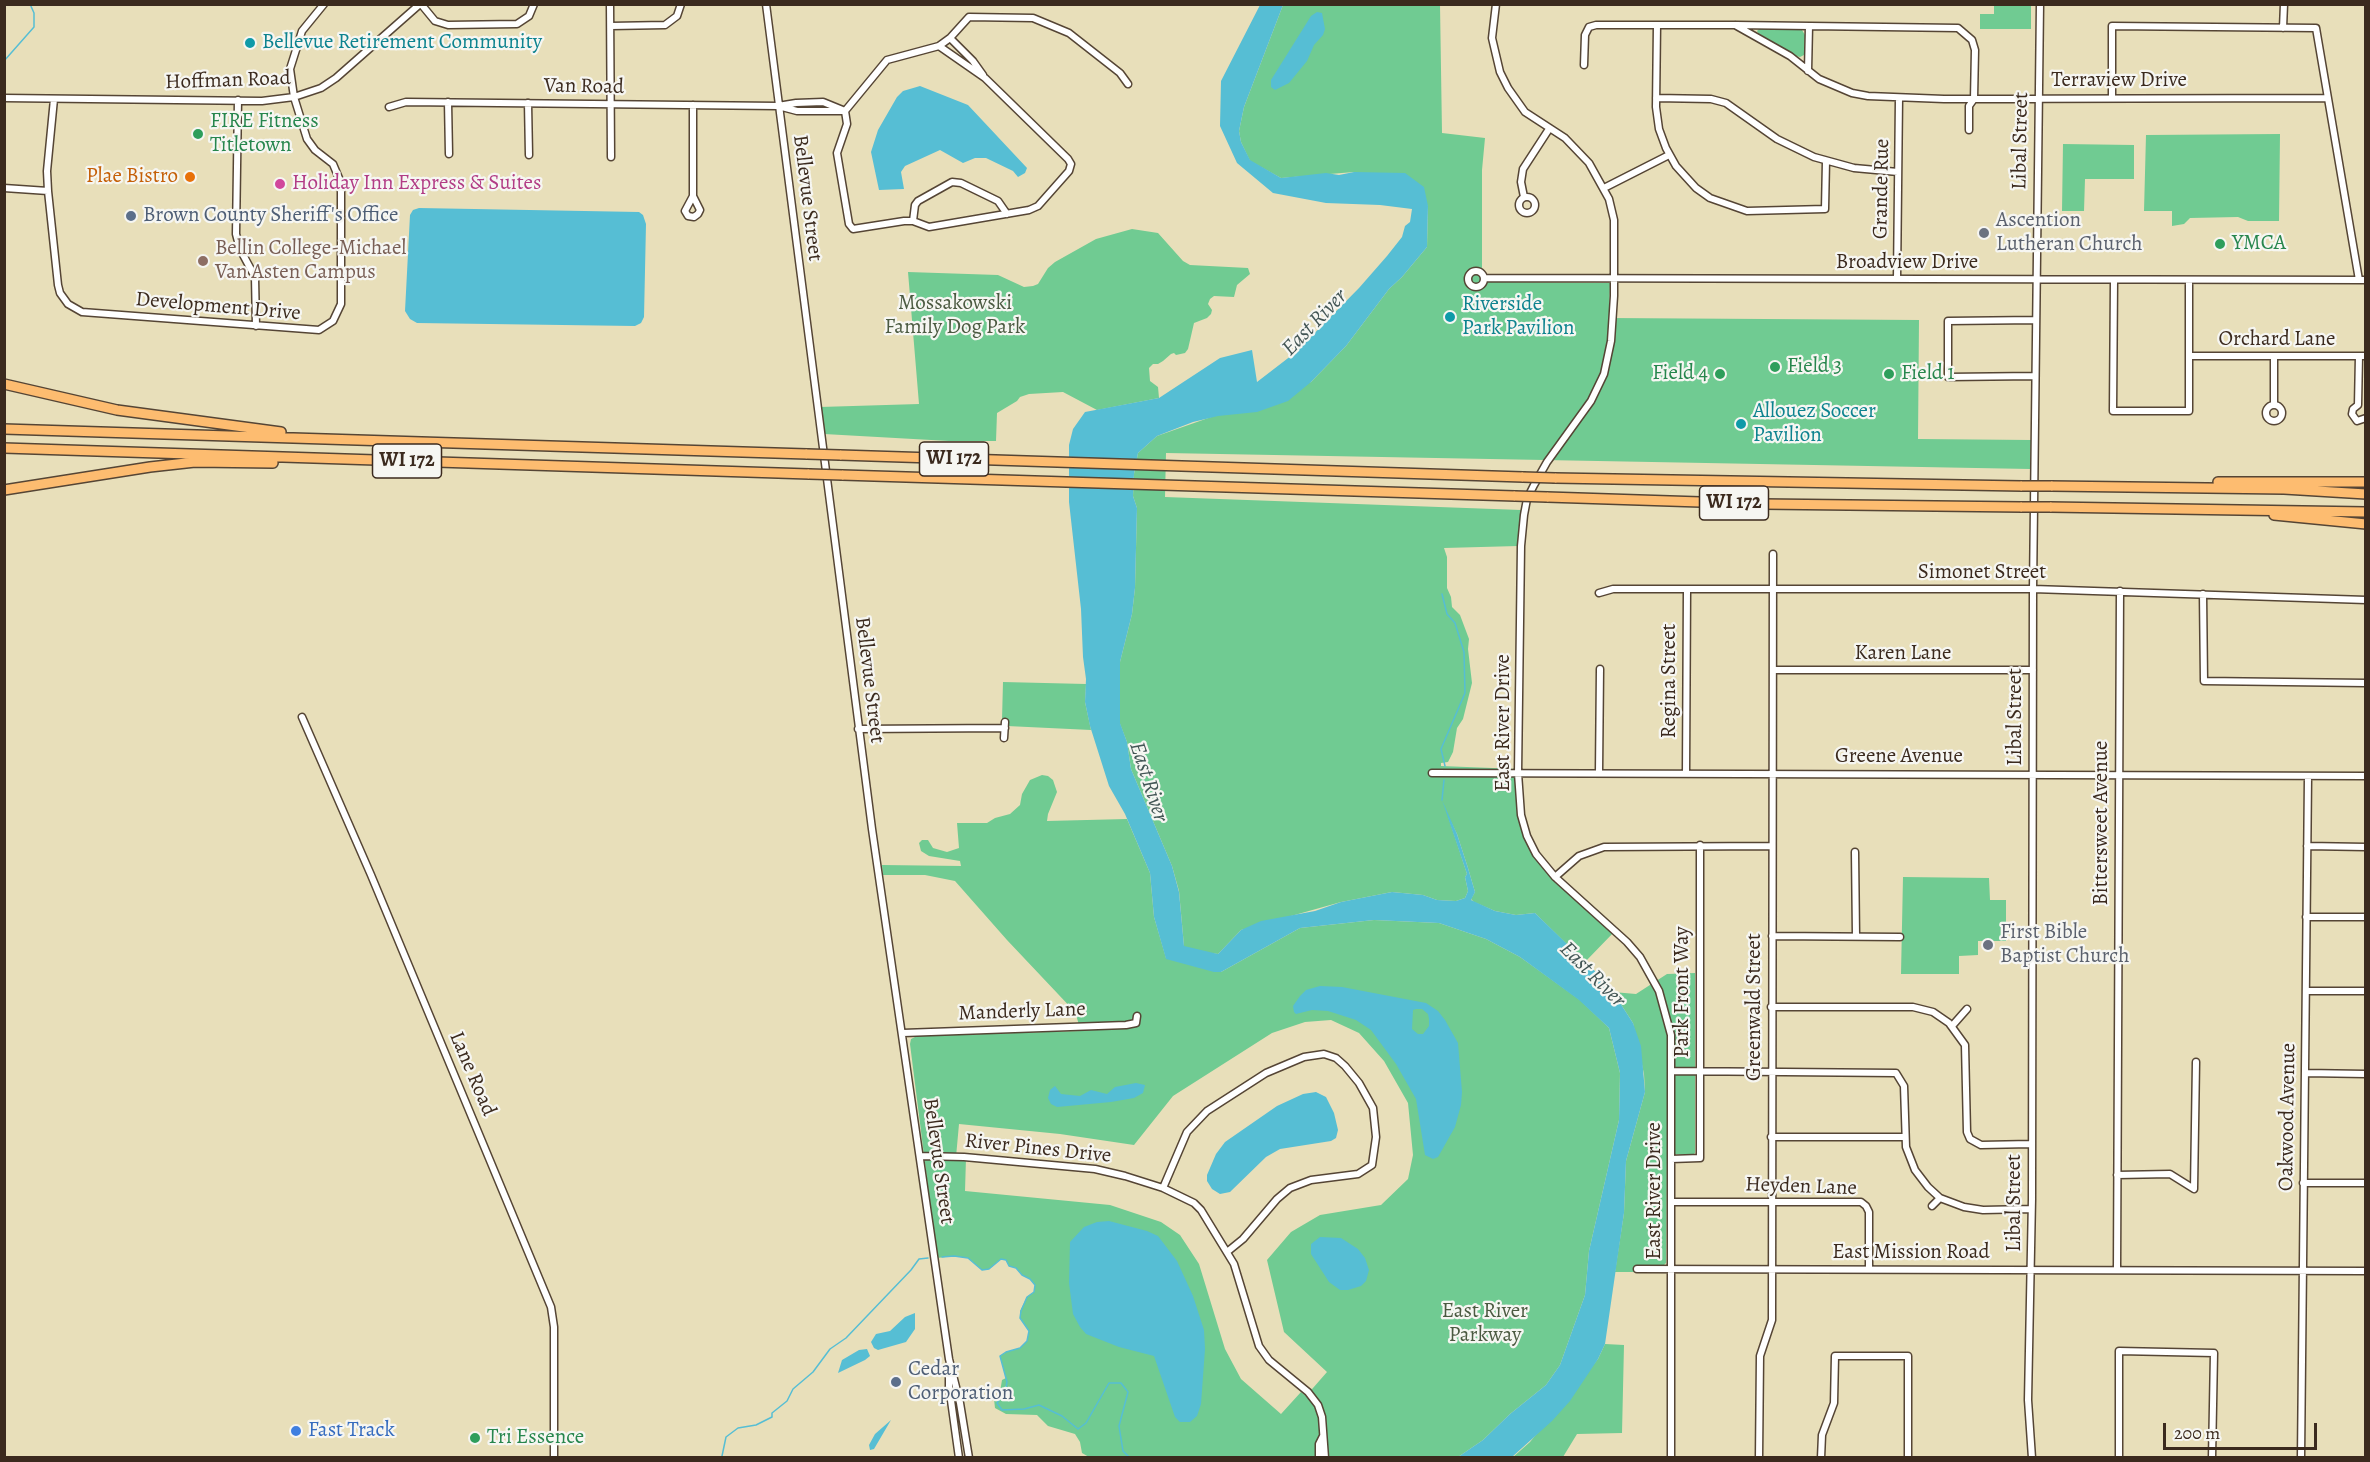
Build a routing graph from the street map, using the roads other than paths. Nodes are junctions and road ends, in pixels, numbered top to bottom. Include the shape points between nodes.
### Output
1 (324, 4) edge
2 (421, 4) edge
3 (534, 4) edge
4 (610, 4) edge
5 (681, 4) edge
6 (766, 4) edge
7 (1496, 4) edge
8 (2040, 4) edge
9 (2284, 4) edge
10 (1657, 25) junction
11 (1735, 25) junction
12 (611, 26) junction
13 (1809, 26) junction
14 (2283, 28) junction
15 (950, 38) junction
16 (939, 46) junction
17 (1584, 65) dead end
18 (1808, 71) junction
19 (985, 78) junction
20 (1128, 84) dead end
21 (294, 97) junction
22 (4, 98) edge
23 (1656, 98) junction
24 (1899, 98) junction
25 (2038, 98) junction
26 (2112, 98) junction
27 (2328, 98) junction
28 (54, 99) junction
29 (1974, 99) junction
30 (238, 100) junction
31 (448, 102) junction
32 (528, 103) junction
33 (611, 104) junction
34 (693, 105) junction
35 (778, 106) junction
36 (389, 107) dead end
37 (845, 111) junction
38 (1549, 129) junction
39 (1969, 130) dead end
40 (449, 154) dead end
41 (529, 155) dead end
42 (1669, 155) junction
43 (611, 157) dead end
44 (1826, 161) junction
45 (1898, 172) junction
46 (1604, 188) junction
47 (4, 189) edge
48 (48, 191) junction
49 (693, 196) dead end
50 (1524, 197) dead end
51 (1007, 214) junction
52 (913, 221) junction
53 (1484, 278) dead end
54 (1614, 279) junction
55 (1897, 279) junction
56 (2036, 280) junction
57 (2114, 280) junction
58 (2189, 280) junction
59 (2362, 280) edge
60 (2036, 320) junction
61 (256, 326) junction
62 (2189, 356) junction
63 (2274, 356) junction
64 (2362, 356) edge
65 (2035, 376) junction
66 (4, 384) edge
67 (2274, 405) dead end
68 (2358, 405) junction
69 (2366, 408) edge
70 (2366, 418) edge
71 (4, 429) edge
72 (313, 438) junction
73 (4, 448) edge
74 (357, 460) junction
75 (2366, 482) edge
76 (2191, 487) junction
77 (4, 490) edge
78 (2366, 494) edge
79 (2240, 509) junction
80 (2366, 512) edge
81 (2366, 524) edge
82 (1773, 554) dead end
83 (1687, 589) junction
84 (1773, 589) junction
85 (2033, 589) junction
86 (2120, 591) junction
87 (1599, 593) dead end
88 (2203, 594) junction
89 (2366, 600) edge
90 (1600, 669) dead end
91 (1773, 670) junction
92 (2032, 670) junction
93 (2366, 683) edge
94 (302, 717) dead end
95 (858, 729) junction
96 (1004, 738) dead end
97 (1599, 772) junction
98 (1432, 773) dead end
99 (1518, 773) junction
100 (1686, 773) junction
101 (1772, 773) junction
102 (2032, 774) junction
103 (2119, 775) junction
104 (2366, 776) edge
105 (2308, 777) junction
106 (1700, 845) junction
107 (1772, 846) junction
108 (2307, 846) junction
109 (2366, 847) edge
110 (1855, 852) dead end
111 (1555, 877) junction
112 (2306, 917) junction
113 (2366, 917) edge
114 (1772, 936) junction
115 (1856, 936) junction
116 (1900, 937) dead end
117 (2306, 991) junction
118 (2366, 991) edge
119 (1771, 1007) junction
120 (1967, 1009) dead end
121 (1137, 1016) dead end
122 (1952, 1026) junction
123 (903, 1033) junction
124 (2196, 1062) dead end
125 (1671, 1071) junction
126 (1700, 1071) junction
127 (1771, 1071) junction
128 (2306, 1073) junction
129 (2366, 1074) edge
130 (1771, 1137) junction
131 (1904, 1137) junction
132 (2031, 1144) junction
133 (921, 1156) junction
134 (1671, 1159) junction
135 (2117, 1175) junction
136 (2303, 1183) junction
137 (2366, 1184) edge
138 (1163, 1188) junction
139 (1940, 1198) junction
140 (1772, 1201) junction
141 (1671, 1202) junction
142 (1932, 1206) dead end
143 (2031, 1209) junction
144 (1227, 1252) junction
145 (1637, 1269) dead end
146 (1671, 1269) junction
147 (1772, 1269) junction
148 (1869, 1269) junction
149 (2030, 1270) junction
150 (2117, 1270) junction
151 (2302, 1271) junction
152 (2366, 1271) edge
153 (949, 1359) junction
154 (2029, 1431) junction
155 (1323, 1436) junction
156 (554, 1458) edge
157 (959, 1458) edge
158 (969, 1458) edge
159 (1319, 1458) edge
160 (1325, 1458) edge
161 (1671, 1458) edge
162 (1759, 1458) edge
163 (1821, 1458) edge
164 (1908, 1458) edge
165 (2026, 1458) edge
166 (2032, 1458) edge
167 (2119, 1458) edge
168 (2212, 1458) edge
169 (2301, 1458) edge

1 - 21 street, Development Drive via 307,22 297,41 290,69
2 - 3 street via 435,21 448,26 517,24 529,16
2 - 21 street, Hoffman Road via 336,78
4 - 12 street
5 - 12 street via 678,16 665,25
6 - 35 street, Bellevue Street
7 - 38 street, East River Drive via 1492,38 1500,72 1525,112
8 - 25 street, Libal Street
9 - 14 street
10 - 11 street, Terraview Drive
10 - 17 street, Terraview Drive via 1589,27
10 - 23 street
11 - 13 street
11 - 18 street, Terraview Drive
12 - 33 street
13 - 18 street
13 - 29 street via 1958,28 1972,40 1975,50
14 - 26 street via 2112,27
14 - 27 street via 2316,28
15 - 16 street
15 - 19 street
15 - 20 street via 969,17 1039,19 1069,33 1120,73
16 - 19 street
16 - 37 street via 886,60
18 - 24 street, Terraview Drive via 1852,93
19 - 51 street via 1071,164 1038,206
21 - 30 street, Hoffman Road
21 - 61 street, Development Drive via 307,139 333,164 341,183 340,304 336,317 319,330
22 - 28 street, Hoffman Road
23 - 42 street via 1659,129
23 - 44 street via 1726,103 1777,139
24 - 29 street, Terraview Drive
24 - 45 street, Grande Rue
25 - 26 street, Terraview Drive
25 - 29 street, Terraview Drive
25 - 56 street, Libal Street
26 - 27 street, Terraview Drive
27 - 59 street
28 - 30 street, Hoffman Road
28 - 48 street, Development Drive
29 - 39 street via 1969,106
30 - 61 street via 236,234 255,275
31 - 32 street, Van Road
31 - 36 street, Van Road via 406,102
31 - 40 street
32 - 33 street, Van Road
32 - 41 street
33 - 34 street, Van Road
33 - 43 street
34 - 35 street, Van Road
34 - 49 street
35 - 37 street, Van Road via 823,102
35 - 95 street, Bellevue Street
37 - 52 street via 847,124 837,153 849,224 853,229
38 - 46 street, East River Drive via 1579,150
38 - 50 street via 1523,169
42 - 44 street via 1687,179 1710,198 1762,212 1825,209
42 - 46 street
44 - 45 street
45 - 55 street, Grande Rue
46 - 54 street, East River Drive via 1614,220
47 - 48 street
48 - 61 street, Development Drive via 58,285 63,299 73,307 82,312
51 - 52 street via 929,227
51 - 52 street via 998,201 952,182 918,201
53 - 54 street, Broadview Drive
54 - 55 street, Broadview Drive
54 - 99 street, East River Drive via 1611,341 1602,381 1527,499 1521,546
55 - 56 street, Broadview Drive
56 - 57 street, Broadview Drive
56 - 60 street, Libal Street
57 - 58 street, Broadview Drive
57 - 62 street via 2114,411 2188,411
58 - 59 street, Broadview Drive
58 - 62 street
60 - 65 street, Libal Street
60 - 65 street via 1948,321 1948,377
62 - 63 street, Orchard Lane
63 - 64 street, Orchard Lane
63 - 67 street
64 - 68 street
65 - 85 street, Libal Street
66 - 72 highway via 117,410
68 - 69 street
68 - 70 street via 2352,417 2357,421
71 - 72 highway, WI 172
72 - 76 highway, WI 172, bridge via 1556,478
73 - 74 highway, WI 172
74 - 77 highway via 347,464 195,462
74 - 79 highway, WI 172, bridge via 1798,505
75 - 76 highway via 2209,482
76 - 78 highway, WI 172
79 - 80 highway, WI 172
79 - 81 highway
82 - 84 street, Greenwald Street
83 - 84 street, Simonet Street
83 - 87 street, Simonet Street via 1613,589
83 - 100 street, Regina Street
84 - 85 street, Simonet Street
84 - 91 street, Greenwald Street
85 - 86 street, Simonet Street
85 - 92 street, Libal Street
86 - 88 street, Simonet Street
86 - 103 street, Bittersweet Avenue
88 - 89 street, Simonet Street
88 - 93 street via 2204,681
90 - 97 street
91 - 92 street, Karen Lane
91 - 101 street, Greenwald Street
92 - 102 street, Libal Street
94 - 156 street, Lane Road via 551,1307
95 - 96 street via 1005,725
95 - 123 street, Bellevue Street
97 - 99 street, Greene Avenue
97 - 100 street, Greene Avenue
98 - 99 street, Greene Avenue
99 - 111 street, East River Drive via 1527,836
100 - 101 street, Greene Avenue
101 - 102 street, Greene Avenue
101 - 107 street, Greenwald Street
102 - 103 street, Greene Avenue
102 - 132 street, Libal Street
103 - 105 street, Greene Avenue
103 - 135 street, Bittersweet Avenue
104 - 105 street, Greene Avenue
105 - 108 street, Oakwood Avenue
106 - 107 street
106 - 111 street via 1604,847 1579,856
106 - 126 street, Park Front Way
107 - 114 street, Greenwald Street
108 - 109 street
108 - 112 street, Oakwood Avenue
110 - 115 street
111 - 125 street, East River Drive via 1627,942 1650,973 1671,1035
112 - 113 street
112 - 117 street, Oakwood Avenue
114 - 115 street
114 - 119 street, Greenwald Street
115 - 116 street
117 - 118 street
117 - 128 street, Oakwood Avenue
119 - 122 street via 1913,1007 1933,1012
119 - 127 street, Greenwald Street
120 - 122 street
121 - 123 street, Manderly Lane via 1136,1023 1126,1025
122 - 132 street via 1966,1051 1969,1137 1981,1145
123 - 133 street, Bellevue Street
124 - 135 street via 2194,1189 2170,1174
125 - 126 street
125 - 134 street, East River Drive
126 - 127 street
126 - 134 street, Park Front Way via 1700,1158
127 - 130 street, Greenwald Street
127 - 131 street via 1896,1073 1904,1086
128 - 129 street
128 - 136 street, Oakwood Avenue
130 - 131 street
130 - 140 street, Greenwald Street
131 - 139 street via 1917,1174
132 - 143 street, Libal Street
133 - 138 street, River Pines Drive via 1082,1167
133 - 153 street, Bellevue Street
134 - 141 street, East River Drive
135 - 150 street, Bittersweet Avenue
136 - 137 street
136 - 151 street, Oakwood Avenue
138 - 144 street, River Pines Drive via 1198,1206
138 - 144 street via 1186,1132 1207,1111 1266,1073 1304,1057 1324,1054 1345,1066 1373,1108 1376,1137 1372,1165 1358,1174 1311,1180 1290,1188
139 - 142 street
139 - 143 street via 1971,1209
140 - 141 street, Heyden Lane
140 - 147 street, Greenwald Street
140 - 148 street, Heyden Lane via 1864,1203 1869,1215
141 - 146 street, East River Drive
143 - 149 street, Libal Street
144 - 155 street, River Pines Drive via 1238,1274 1256,1343 1269,1360 1315,1400 1322,1417
145 - 146 street, East Mission Road
146 - 147 street, East Mission Road
146 - 161 street, East River Drive
147 - 148 street, East Mission Road
147 - 162 street, Greenwald Street via 1772,1320 1759,1370
148 - 149 street, East Mission Road
149 - 150 street, East Mission Road
149 - 154 street, Libal Street
150 - 151 street, East Mission Road
151 - 152 street, East Mission Road
151 - 169 street, Oakwood Avenue
153 - 157 street, Bellevue Street
153 - 158 street, Bellevue Street
154 - 165 street, Libal Street
154 - 166 street, Libal Street
155 - 159 street, River Pines Drive
155 - 160 street, River Pines Drive
163 - 164 street via 1822,1437 1833,1405 1835,1356 1908,1356
167 - 168 street via 2120,1351 2214,1353

